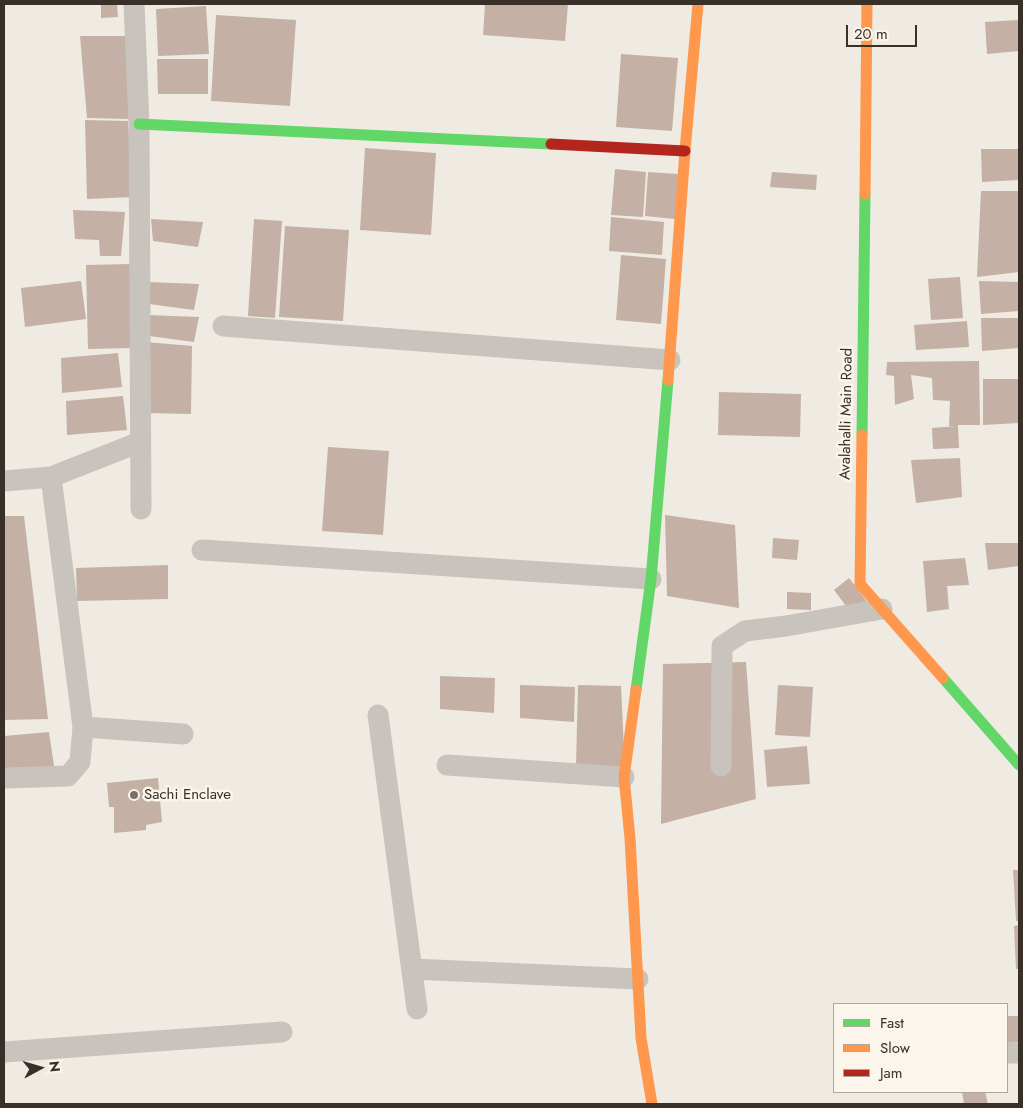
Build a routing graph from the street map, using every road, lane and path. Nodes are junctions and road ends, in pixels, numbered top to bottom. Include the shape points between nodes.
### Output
1 (134, 4) edge
2 (698, 4) edge
3 (866, 4) edge
4 (139, 124) junction
5 (685, 151) junction
6 (223, 326) dead end
7 (670, 360) junction
8 (140, 442) junction
9 (51, 476) junction
10 (4, 481) edge
11 (141, 509) dead end
12 (202, 550) dead end
13 (651, 579) junction
14 (882, 608) junction
15 (378, 715) dead end
16 (83, 726) junction
17 (183, 734) dead end
18 (447, 765) dead end
19 (1019, 765) edge
20 (721, 766) dead end
21 (624, 777) junction
22 (4, 778) edge
23 (412, 970) junction
24 (638, 979) junction
25 (417, 1009) dead end
26 (282, 1032) dead end
27 (4, 1052) edge
28 (652, 1104) edge

1 - 4 street
2 - 5 street
3 - 14 street, Avalahalli Main Road via 860,584
4 - 5 street
4 - 8 street
5 - 7 street
6 - 7 street
7 - 13 street
8 - 9 street
8 - 11 street
9 - 10 street
9 - 16 street
12 - 13 street
13 - 21 street
14 - 19 street, Avalahalli Main Road
14 - 20 street via 745,631 722,646
15 - 23 street
16 - 17 street
16 - 22 street via 80,762 68,776
18 - 21 street
21 - 24 street
23 - 24 street
23 - 25 street
24 - 28 street via 641,1038
26 - 27 street

